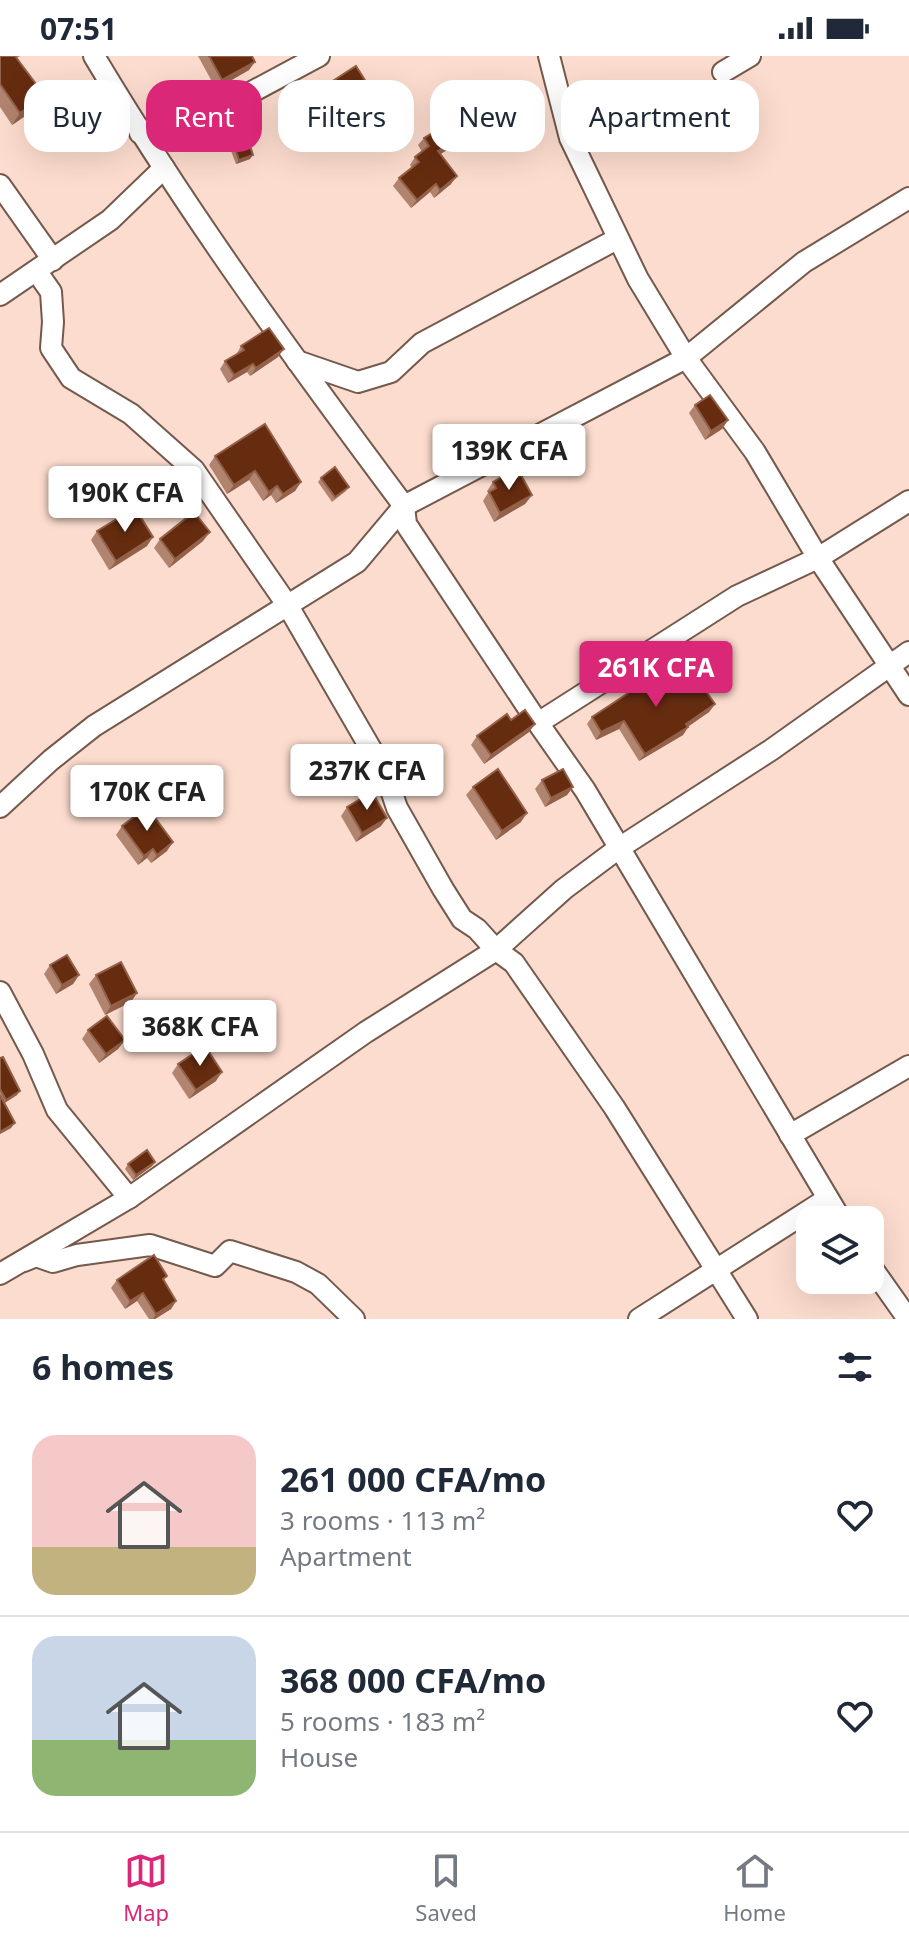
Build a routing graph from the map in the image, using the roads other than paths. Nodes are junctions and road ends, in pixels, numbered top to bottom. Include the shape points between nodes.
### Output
1 (94, 56) edge
2 (319, 56) edge
3 (549, 56) edge
4 (750, 56) edge
5 (723, 72) dead end
6 (140, 133) junction
7 (164, 168) junction
8 (0, 185) edge
9 (909, 198) edge
10 (617, 239) junction
11 (45, 266) junction
12 (0, 295) edge
13 (686, 358) junction
14 (297, 361) junction
15 (909, 501) edge
16 (404, 506) junction
17 (818, 558) junction
18 (288, 606) junction
19 (909, 652) edge
20 (889, 668) junction
21 (909, 695) edge
22 (538, 723) junction
23 (0, 807) edge
24 (619, 848) junction
25 (496, 950) junction
26 (0, 992) edge
27 (909, 1066) edge
28 (790, 1135) junction
29 (129, 1198) junction
30 (827, 1199) junction
31 (832, 1206) edge
32 (7, 1270) edge
33 (719, 1270) junction
34 (884, 1285) edge
35 (354, 1319) edge
36 (639, 1319) edge
37 (747, 1319) edge
38 (908, 1319) edge

1 - 6 street
2 - 6 street via 233,102
3 - 10 street via 570,138
4 - 5 street
6 - 7 street
7 - 11 street via 110,220
7 - 14 street
8 - 11 street
9 - 13 street via 804,262
10 - 13 street
10 - 14 street via 422,343 391,372 358,382
11 - 12 street
11 - 18 street via 51,292 51,348 71,378 131,414 194,470
13 - 16 street
13 - 17 street via 755,452
14 - 16 street
15 - 17 street
16 - 18 street via 357,562
16 - 22 street via 406,524
17 - 20 street
17 - 22 street via 737,596
18 - 23 street via 94,726
18 - 25 street via 386,775 397,808 436,878 462,919
19 - 20 street
20 - 21 street
20 - 24 street
22 - 24 street
24 - 25 street
24 - 28 street
25 - 29 street via 366,1032
25 - 33 street via 524,976
26 - 29 street via 57,1110
27 - 28 street
28 - 30 street
29 - 32 street
30 - 31 street
30 - 33 street
32 - 35 street via 36,1256 53,1262 150,1245 215,1266 230,1251 318,1284
33 - 36 street
33 - 37 street
34 - 38 street

